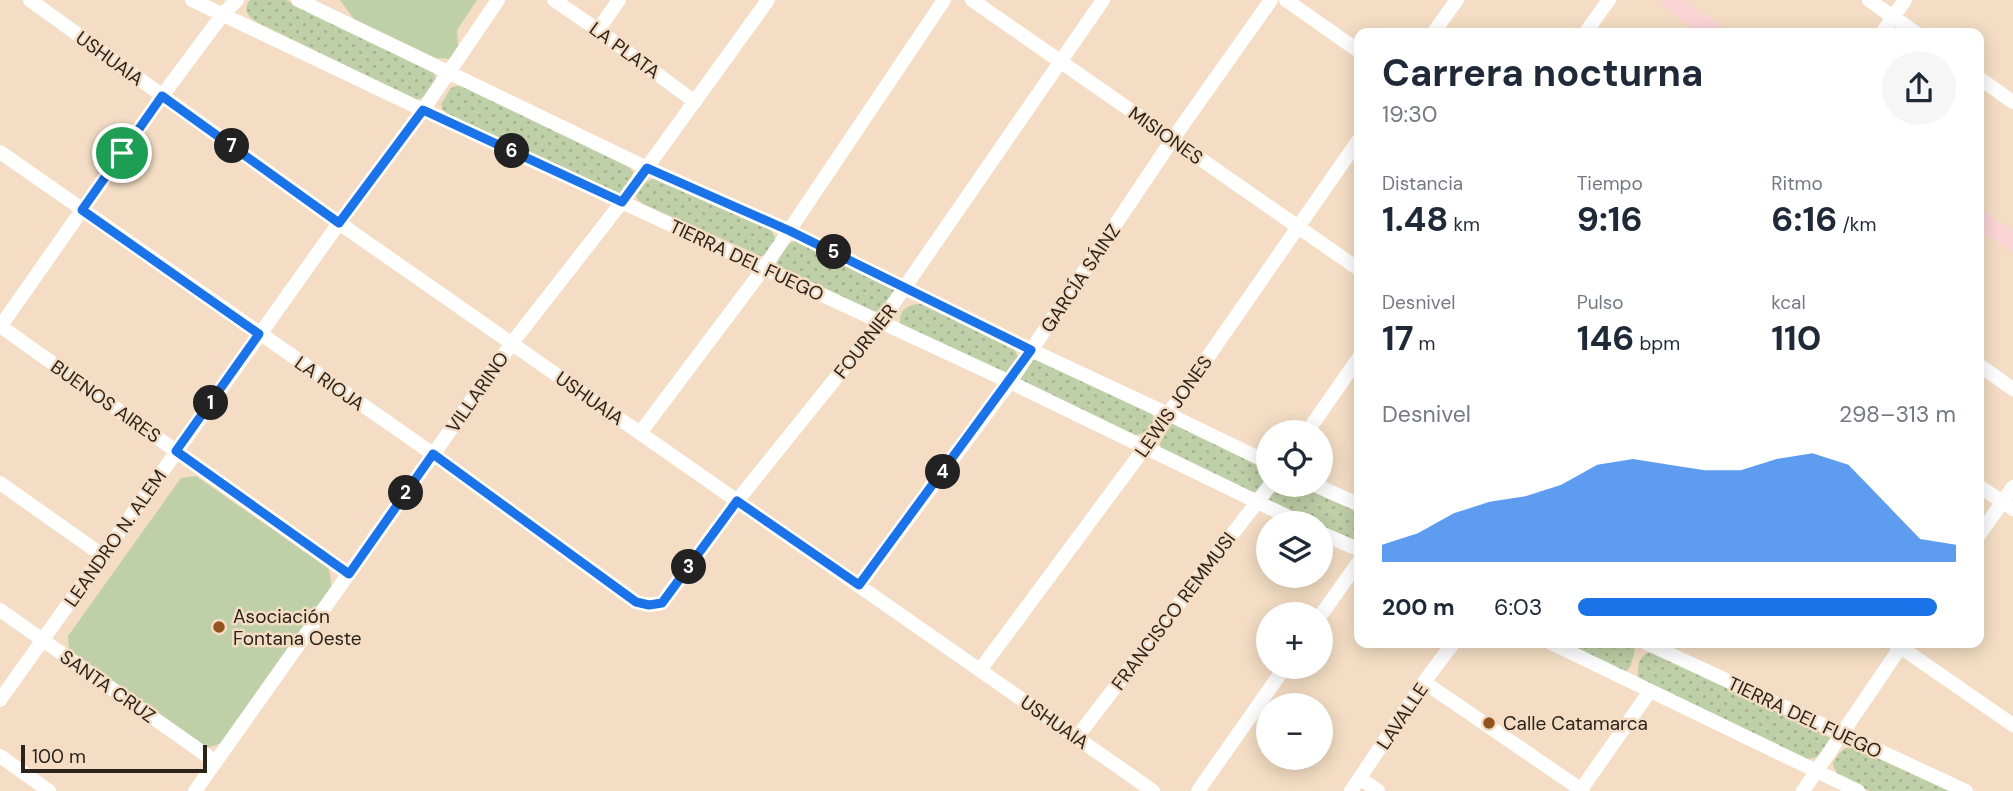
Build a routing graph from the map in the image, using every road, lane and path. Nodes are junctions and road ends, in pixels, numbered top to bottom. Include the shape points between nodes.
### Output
1 (30, 0) edge
2 (192, 0) edge
3 (237, 0) edge
4 (298, 0) edge
5 (498, 0) edge
6 (554, 0) edge
7 (619, 0) edge
8 (768, 0) edge
9 (944, 0) edge
10 (972, 0) edge
11 (1103, 0) edge
12 (1270, 0) edge
13 (1286, 0) edge
14 (1457, 0) edge
15 (1609, 0) edge
16 (1669, 0) edge
17 (1869, 0) edge
18 (1905, 0) edge
19 (223, 14) junction
20 (1893, 17) junction
21 (1437, 28) edge
22 (1589, 28) edge
23 (1708, 28) edge
24 (1885, 28) edge
25 (1909, 28) edge
26 (598, 30) junction
27 (1354, 48) edge
28 (1060, 61) junction
29 (450, 72) junction
30 (1984, 82) edge
31 (162, 96) junction
32 (695, 102) junction
33 (2013, 102) edge
34 (423, 110) junction
35 (1172, 140) junction
36 (1354, 147) edge
37 (0, 152) edge
38 (647, 168) junction
39 (622, 202) junction
40 (82, 210) junction
41 (1984, 222) edge
42 (339, 223) junction
43 (1298, 226) junction
44 (790, 231) junction
45 (2013, 242) edge
46 (1354, 266) edge
47 (764, 268) junction
48 (906, 287) junction
49 (880, 323) junction
50 (0, 326) edge
51 (259, 334) junction
52 (512, 343) junction
53 (1031, 350) junction
54 (1354, 365) edge
55 (1984, 368) edge
56 (1010, 382) junction
57 (2013, 388) edge
58 (1168, 414) junction
59 (1315, 420) edge
60 (640, 433) junction
61 (1146, 446) junction
62 (176, 451) junction
63 (433, 454) junction
64 (1256, 457) edge
65 (0, 484) edge
66 (2013, 487) edge
67 (1984, 488) edge
68 (1333, 493) edge
69 (1261, 497) edge
70 (737, 501) junction
71 (1354, 502) edge
72 (1256, 503) junction
73 (2008, 505) edge
74 (1274, 511) edge
75 (1984, 530) edge
76 (1333, 538) edge
77 (1354, 547) edge
78 (102, 555) junction
79 (1354, 569) edge
80 (349, 574) junction
81 (859, 585) junction
82 (1330, 602) edge
83 (662, 603) joint
84 (0, 610) edge
85 (43, 640) junction
86 (1450, 648) edge
87 (1561, 648) edge
88 (1657, 648) edge
89 (1896, 648) edge
90 (1905, 648) edge
91 (980, 670) junction
92 (1277, 679) edge
93 (1424, 682) junction
94 (1650, 691) junction
95 (0, 699) edge
96 (2013, 725) edge
97 (1842, 734) junction
98 (1077, 737) junction
99 (0, 756) edge
100 (216, 762) junction
101 (1818, 770) junction
102 (1360, 778) junction
103 (50, 791) edge
104 (195, 791) edge
105 (1153, 791) edge
106 (1198, 791) edge
107 (1350, 791) edge
108 (1378, 791) edge
109 (1581, 791) edge
110 (1803, 791) edge
111 (1858, 791) edge
112 (1966, 791) edge

1 - 31 street, USHUAIA
2 - 19 street, TIERRA DEL FUEGO
3 - 19 street
4 - 29 street
5 - 29 street, LEANDRO N. ALEM
6 - 26 street, LA PLATA
7 - 26 street
8 - 32 street, VILLARINO
9 - 44 street
10 - 28 street, MISIONES
11 - 28 street, FOURNIER
12 - 35 street, GARCÍA SÁINZ
13 - 27 street
14 - 21 street
15 - 22 street
16 - 23 main road
17 - 20 street
18 - 20 street
19 - 31 street
19 - 34 street, TIERRA DEL FUEGO
20 - 24 street
20 - 25 street
26 - 32 street, LA PLATA
28 - 35 street, MISIONES
28 - 48 street, FOURNIER
29 - 34 street, LEANDRO N. ALEM
29 - 38 street
30 - 33 street
31 - 40 street
31 - 42 street, USHUAIA
32 - 38 street, VILLARINO
34 - 39 street, TIERRA DEL FUEGO
34 - 42 street, LEANDRO N. ALEM
35 - 43 street, MISIONES
35 - 53 street, GARCÍA SÁINZ
36 - 43 street, LEWIS JONES
37 - 40 street, LA RIOJA
38 - 39 street, VILLARINO
38 - 44 street
39 - 47 street, TIERRA DEL FUEGO
39 - 52 street, VILLARINO
40 - 50 street
40 - 51 street, LA RIOJA
41 - 45 main road
42 - 51 street, LEANDRO N. ALEM
42 - 52 street, USHUAIA
43 - 46 street, MISIONES
43 - 58 street, LEWIS JONES
44 - 47 street
44 - 48 street
47 - 49 street, TIERRA DEL FUEGO
47 - 60 street
48 - 49 street, FOURNIER
48 - 53 street
49 - 56 street, TIERRA DEL FUEGO
49 - 70 street, FOURNIER
50 - 62 street, BUENOS AIRES
51 - 62 street, LEANDRO N. ALEM
51 - 63 street, LA RIOJA
52 - 60 street, USHUAIA
52 - 63 street, VILLARINO
53 - 56 street, GARCÍA SÁINZ
53 - 58 street
54 - 59 street
55 - 57 street
56 - 61 street, TIERRA DEL FUEGO
56 - 81 street, GARCÍA SÁINZ
58 - 61 street, LEWIS JONES
58 - 64 street
60 - 70 street, USHUAIA
61 - 72 street, TIERRA DEL FUEGO
61 - 91 street, LEWIS JONES
62 - 78 street, LEANDRO N. ALEM
62 - 80 street, BUENOS AIRES
63 - 80 street, VILLARINO
63 - 83 street, LA RIOJA via 636,602
65 - 78 street
66 - 73 street
67 - 73 street
68 - 71 street
69 - 72 street, FRANCISCO REMMUSI
70 - 81 street, USHUAIA
70 - 83 street, FOURNIER
72 - 74 street, TIERRA DEL FUEGO
72 - 98 street, FRANCISCO REMMUSI
73 - 75 street
76 - 77 street
78 - 85 street, LEANDRO N. ALEM
79 - 82 street
80 - 100 street, VILLARINO
81 - 91 street, USHUAIA
84 - 85 street, SANTA CRUZ
85 - 95 street, LEANDRO N. ALEM
85 - 100 street, SANTA CRUZ
86 - 93 street, LAVALLE
87 - 94 street
88 - 97 street, TIERRA DEL FUEGO
89 - 97 street
90 - 96 street
91 - 98 street, USHUAIA
92 - 106 street
93 - 102 street, LAVALLE
93 - 109 street
94 - 101 street
94 - 109 street
97 - 101 street
97 - 112 street, TIERRA DEL FUEGO
98 - 105 street, USHUAIA
99 - 103 street
100 - 104 street, VILLARINO
101 - 110 street
101 - 111 street
102 - 107 street, LAVALLE
102 - 108 street

